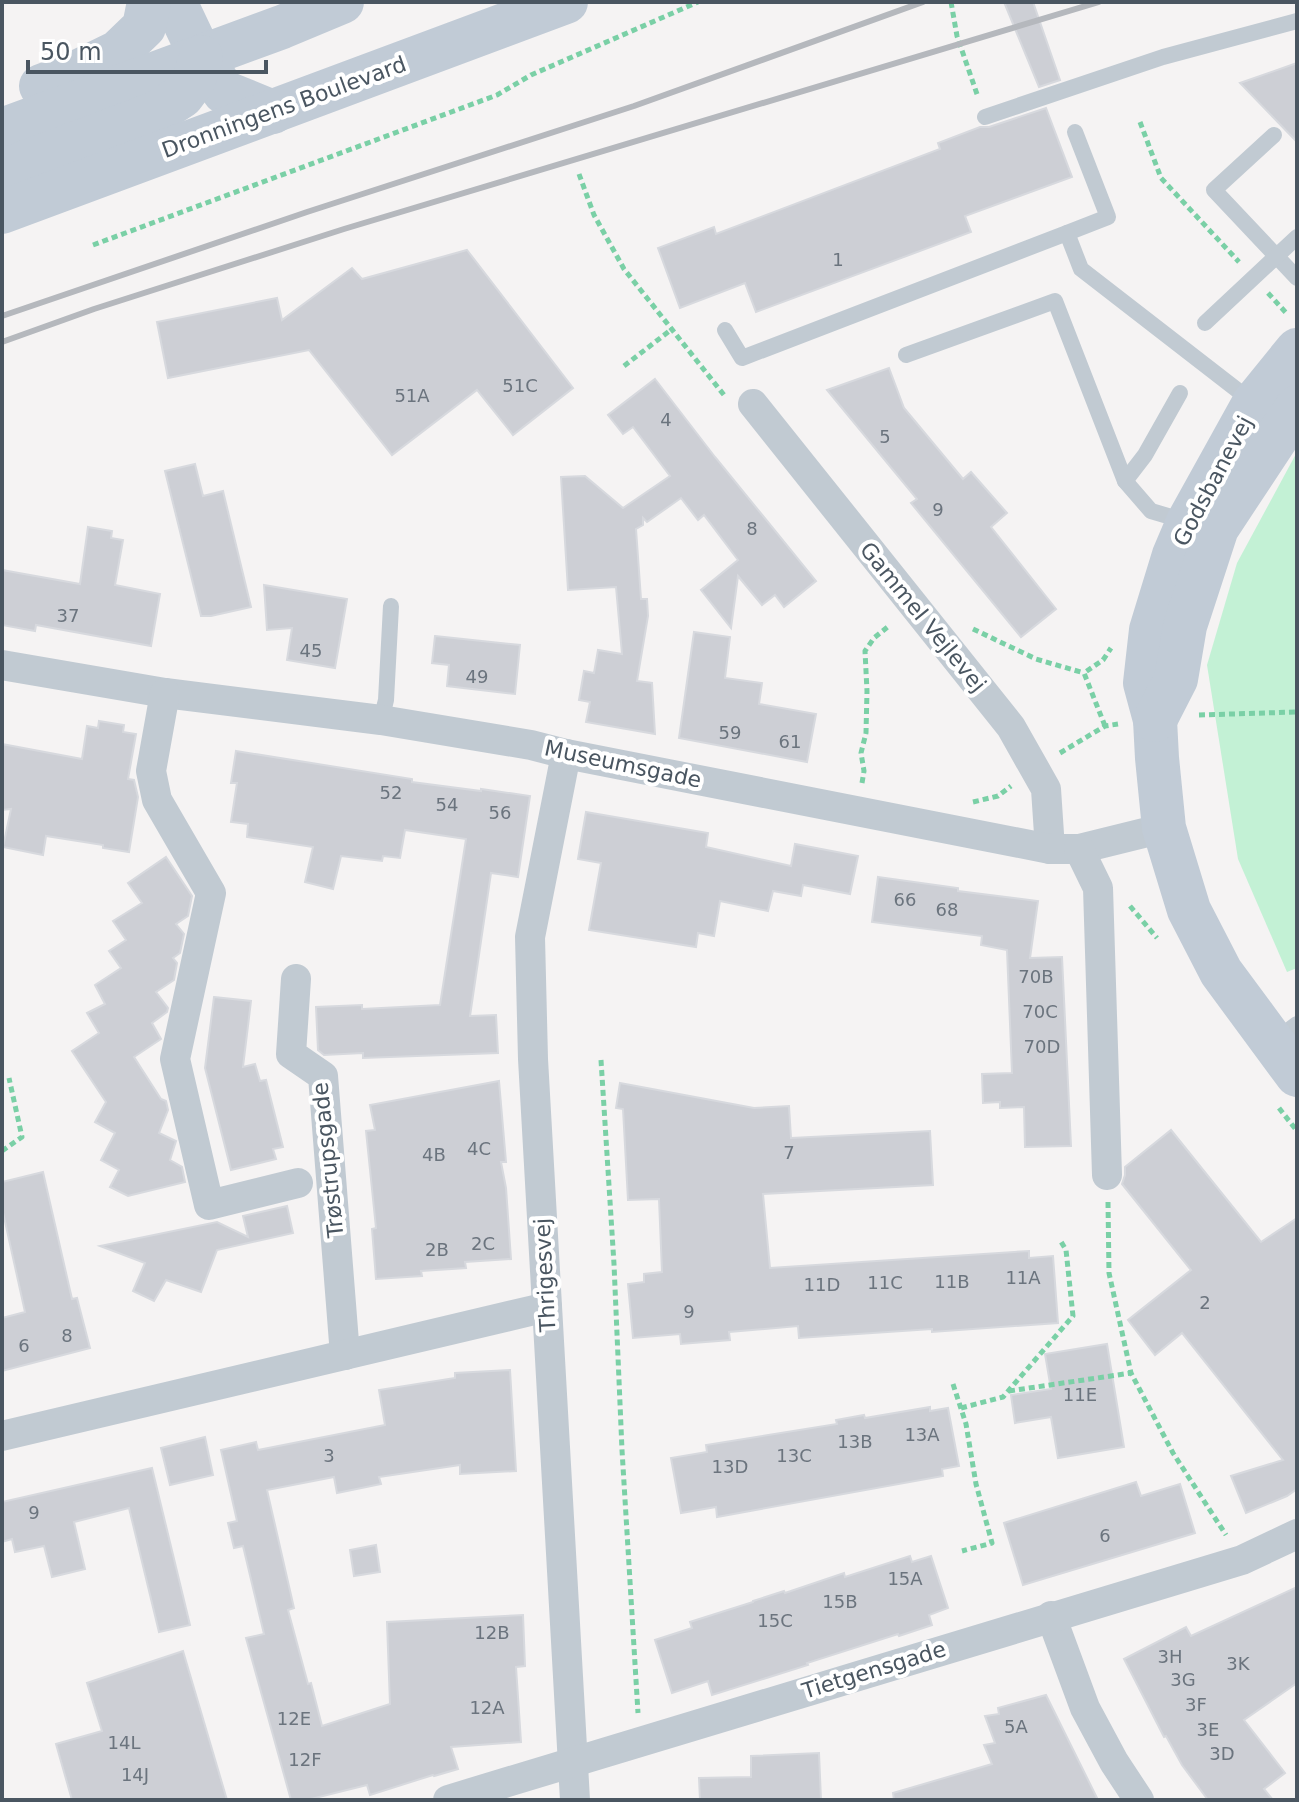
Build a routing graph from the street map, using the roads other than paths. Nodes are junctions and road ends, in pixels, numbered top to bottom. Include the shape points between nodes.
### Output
1 (149, 2) edge
2 (175, 2) edge
3 (342, 2) edge
4 (566, 2) edge
5 (1297, 21) edge
6 (201, 57) junction
7 (2, 101) edge
8 (273, 112) junction
9 (985, 117) road end
10 (2, 130) edge
11 (1075, 132) dead end
12 (1274, 135) dead end
13 (2, 171) edge
14 (2, 212) edge
15 (1067, 233) junction
16 (1297, 237) edge
17 (1277, 256) junction
18 (1297, 278) edge
19 (1205, 323) dead end
20 (725, 330) dead end
21 (1296, 336) edge
22 (906, 355) dead end
23 (1180, 393) dead end
24 (753, 404) road end
25 (1275, 413) edge
26 (1125, 481) junction
27 (1203, 525) junction
28 (391, 606) dead end
29 (2, 665) edge
30 (165, 693) junction
31 (381, 720) junction
32 (566, 754) junction
33 (1164, 828) junction
34 (1065, 849) junction
35 (296, 979) dead end
36 (1288, 1047) edge
37 (1107, 1175) road end
38 (298, 1183) dead end
39 (547, 1307) junction
40 (345, 1355) junction
41 (2, 1436) edge
42 (1297, 1534) edge
43 (1051, 1616) junction
44 (573, 1762) junction
45 (448, 1800) edge
46 (575, 1800) edge
47 (1139, 1800) edge

1 - 7 main road via 144,27 118,52
2 - 6 main road
3 - 6 main road
4 - 8 main road, Dronningens Boulevard
5 - 9 lane via 1163,57
6 - 8 main road via 224,92
6 - 10 main road
6 - 13 main road via 182,96 156,113
8 - 14 main road, Dronningens Boulevard
11 - 15 lane via 1108,217
12 - 17 lane via 1214,190
15 - 20 lane via 742,358
15 - 25 lane via 1081,269
16 - 17 lane
17 - 18 lane
17 - 19 lane
21 - 25 main road, Godsbanevej
22 - 26 lane via 1055,301
23 - 26 lane
24 - 34 street, Gammel Vejlevej via 1011,727 1046,789
25 - 27 main road, Godsbanevej
26 - 27 lane via 1151,511
27 - 33 main road, Godsbanevej via 1174,717 1157,758
28 - 31 lane
29 - 30 street, Museumsgade
30 - 31 street, Museumsgade
30 - 38 street via 151,771 157,800 211,893 175,1059 209,1205
31 - 32 street, Museumsgade
32 - 34 street, Museumsgade
32 - 39 street, Thrigesvej via 530,937
33 - 34 street, Museumsgade
33 - 36 main road via 1189,910 1221,972
34 - 37 street via 1098,888
35 - 40 street, Trøstrupsgade via 291,1054 323,1076
39 - 40 street
39 - 44 street, Thrigesvej
40 - 41 street
42 - 43 street, Tietgensgade via 1242,1560
43 - 44 street, Tietgensgade
43 - 47 street via 1085,1708
44 - 45 street, Tietgensgade
44 - 46 street, Thrigesvej

